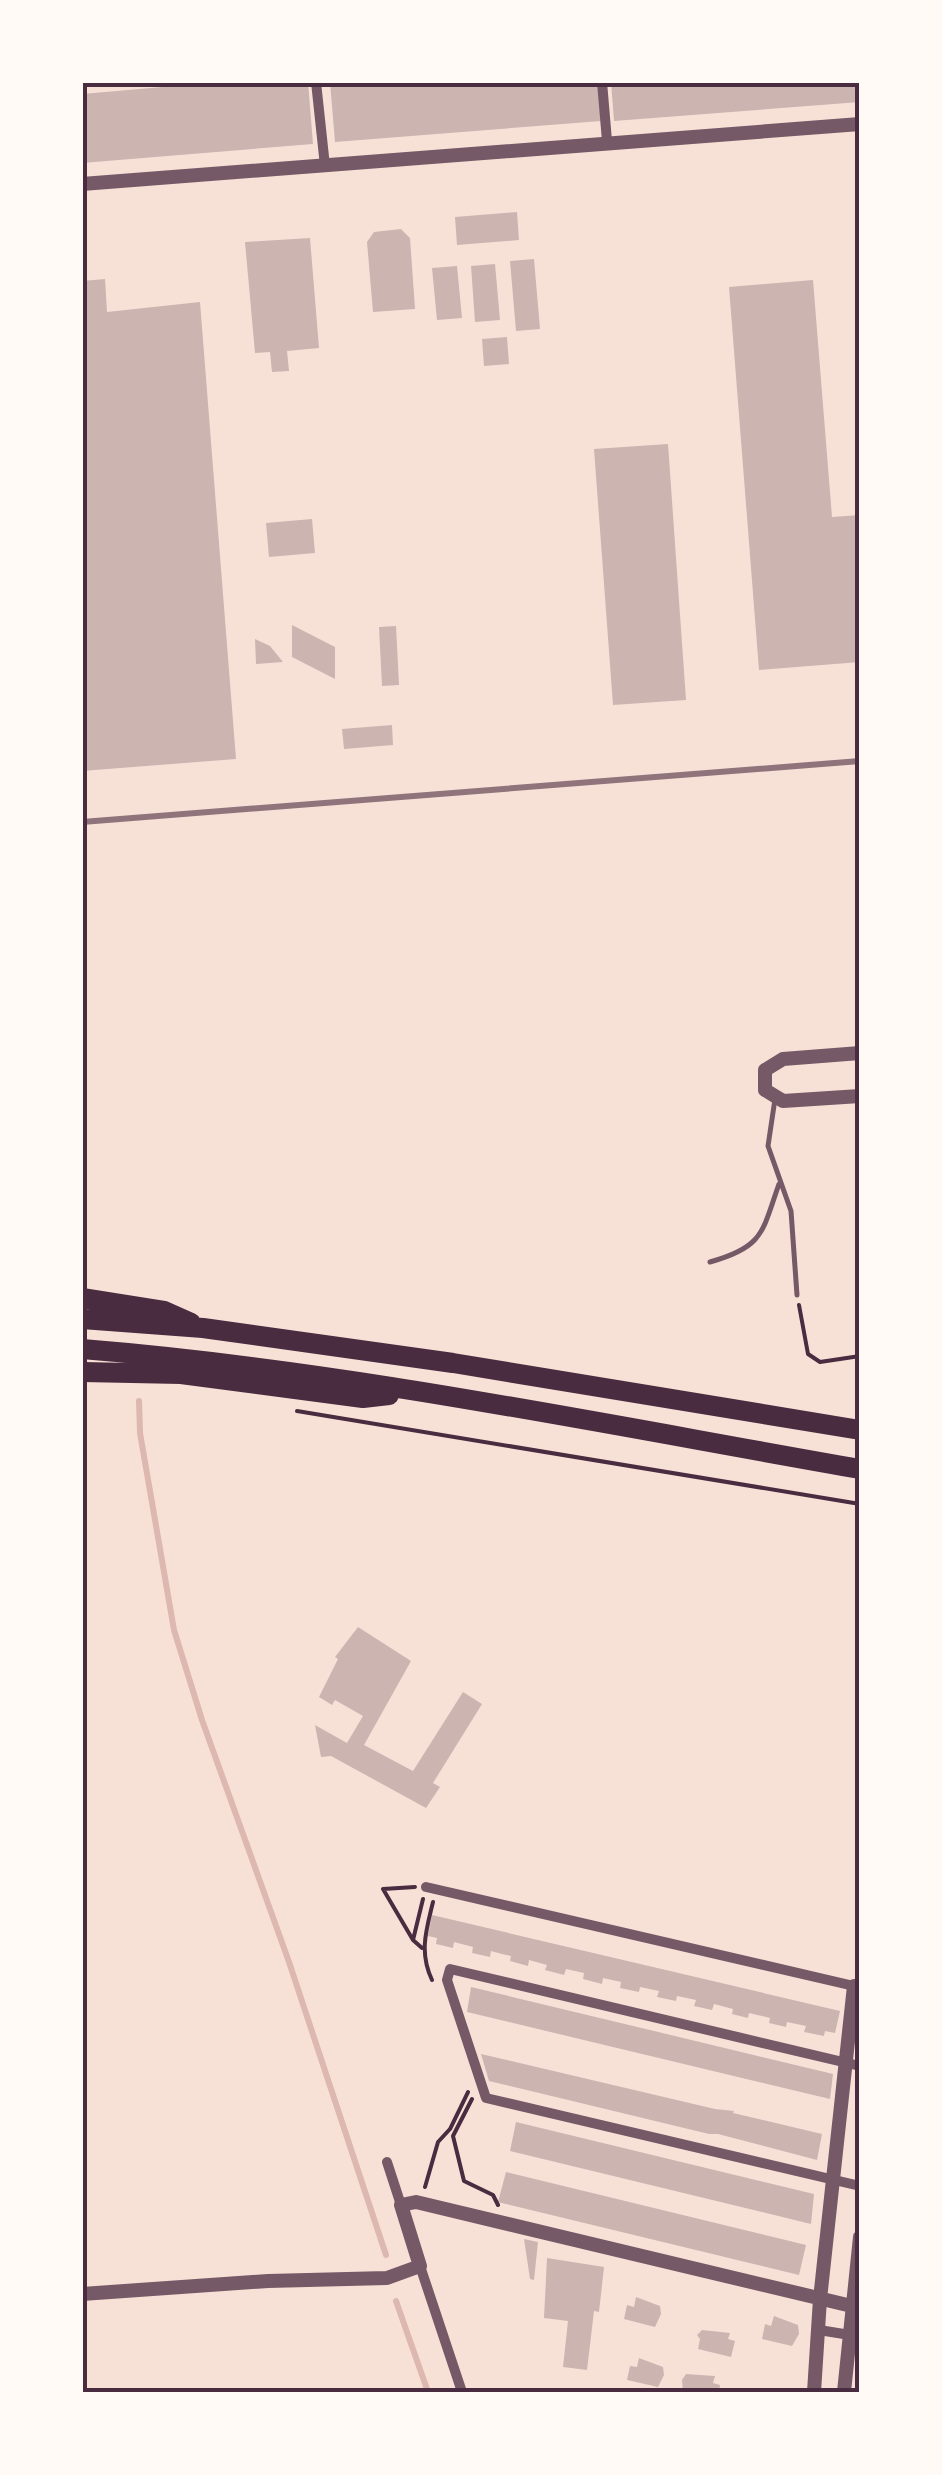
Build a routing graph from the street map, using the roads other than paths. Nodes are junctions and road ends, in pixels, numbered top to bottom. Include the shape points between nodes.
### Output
1 (316, 82) edge
2 (602, 82) edge
3 (860, 124) edge
4 (607, 141) junction
5 (325, 166) junction
6 (82, 184) edge
7 (860, 1052) edge
8 (775, 1096) junction
9 (860, 1096) edge
10 (780, 1181) junction
11 (710, 1262) dead end
12 (798, 1295) road end
13 (82, 1298) edge
14 (82, 1320) edge
15 (202, 1328) junction
16 (82, 1349) edge
17 (82, 1372) edge
18 (414, 1392) junction
19 (860, 1430) edge
20 (860, 1469) edge
21 (426, 1886) road end
22 (857, 1986) edge
23 (852, 2064) edge
24 (387, 2162) dead end
25 (832, 2178) junction
26 (860, 2186) edge
27 (401, 2205) junction
28 (860, 2237) edge
29 (420, 2266) junction
30 (82, 2294) edge
31 (820, 2298) junction
32 (856, 2307) edge
33 (819, 2330) junction
34 (850, 2335) junction
35 (462, 2392) edge
36 (814, 2392) edge
37 (844, 2392) edge

1 - 5 street
2 - 4 street
3 - 4 street
4 - 5 street
5 - 6 street
7 - 8 street via 784,1058 765,1070 765,1090
8 - 9 street
8 - 10 lane via 768,1146
10 - 11 lane via 761,1233 741,1254
10 - 12 lane via 791,1210
13 - 15 highway via 164,1312
14 - 15 highway
15 - 19 highway
16 - 18 highway
17 - 18 highway via 181,1374 363,1398
18 - 20 highway
21 - 22 street
22 - 23 street
23 - 25 street
23 - 25 street via 450,1969 447,1980 484,2093
24 - 27 street
25 - 26 street
25 - 31 street
27 - 29 street
27 - 31 street via 416,2202
28 - 32 street
29 - 30 street via 387,2278
29 - 35 street
31 - 32 street
31 - 33 street
32 - 34 street
33 - 34 street
33 - 36 street
34 - 37 street

